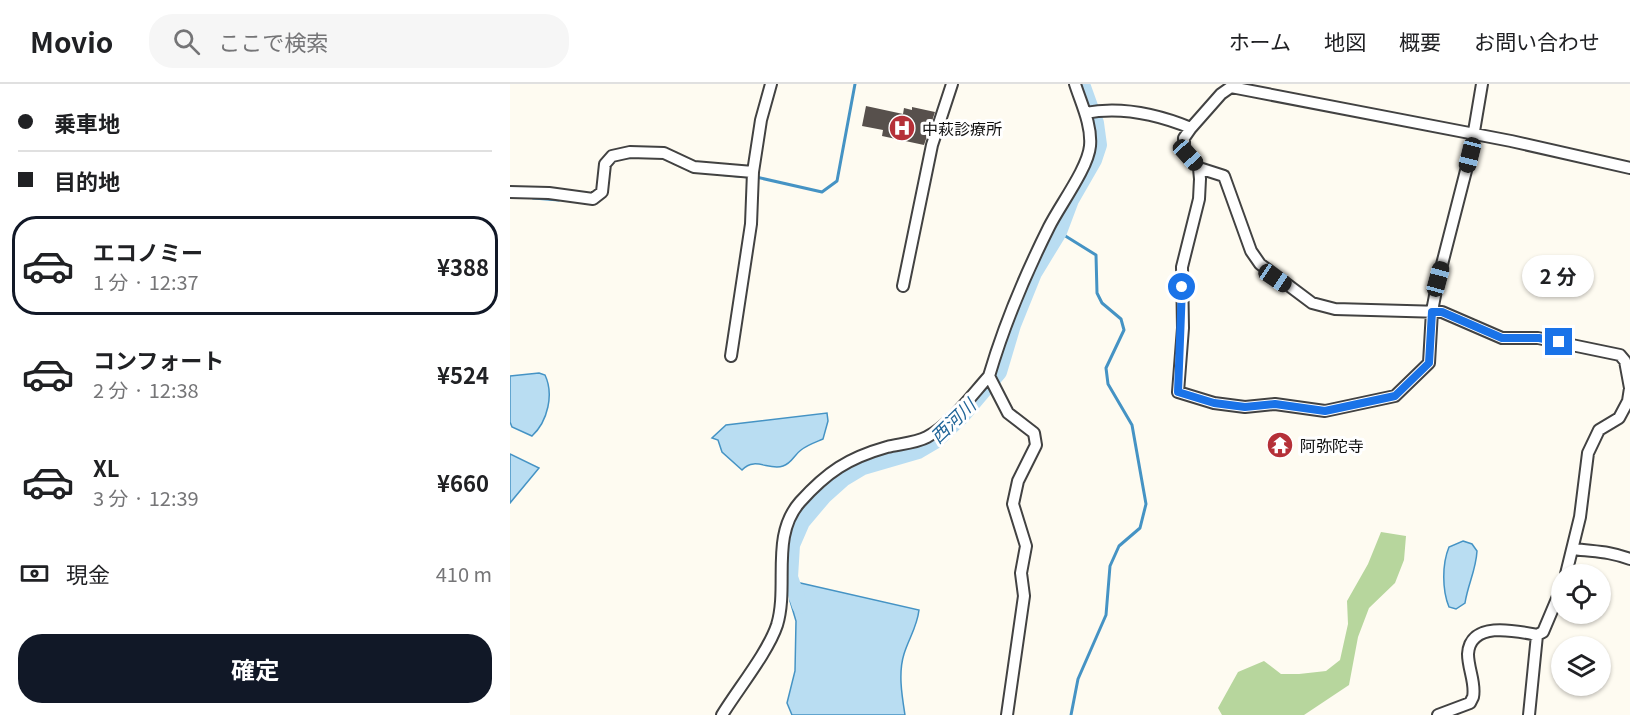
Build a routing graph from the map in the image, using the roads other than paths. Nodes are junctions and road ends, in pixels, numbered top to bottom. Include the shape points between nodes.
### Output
1 (771, 84) edge
2 (952, 84) edge
3 (1074, 84) edge
4 (1482, 84) edge
5 (1271, 90) edge
6 (1090, 112) junction
7 (1191, 128) junction
8 (1473, 134) junction
9 (1199, 168) junction
10 (1630, 168) edge
11 (753, 176) junction
12 (510, 192) edge
13 (903, 286) dead end
14 (1432, 312) junction
15 (731, 356) dead end
16 (991, 379) junction
17 (1630, 388) edge
18 (1574, 549) junction
19 (1630, 559) edge
20 (1569, 564) edge
21 (1551, 615) edge
22 (1537, 635) junction
23 (722, 715) edge
24 (1007, 715) edge
25 (1438, 715) edge
26 (1529, 715) edge

1 - 11 street
2 - 13 street via 932,145
3 - 6 street
4 - 8 street
5 - 7 street via 1231,87
5 - 8 street
6 - 7 street via 1148,112
6 - 16 street via 1090,148 1085,165 1024,279
7 - 9 street via 1184,138 1184,148
8 - 10 street
8 - 14 street
9 - 14 street via 1224,176 1251,251 1260,264 1312,303 1335,309
9 - 14 street via 1199,199 1182,267 1178,392 1214,403 1245,407 1275,404 1325,411 1395,396 1429,363
11 - 12 street via 694,167 664,153 630,152 612,156 605,164 602,192 594,199
11 - 15 street via 751,224
14 - 17 street via 1442,312 1502,338 1539,338 1620,355 1625,361
16 - 23 street via 926,437 862,454 837,466 799,504 783,541 782,601 776,626 770,642
16 - 24 street via 1008,413 1034,433 1036,445 1018,482 1013,504 1026,546 1021,573 1024,596
17 - 18 street via 1619,418 1599,430 1588,453
18 - 19 street via 1607,550
18 - 20 street
21 - 22 street via 1543,632
22 - 25 street via 1488,630 1475,639 1468,653 1473,697 1470,703
22 - 26 street

